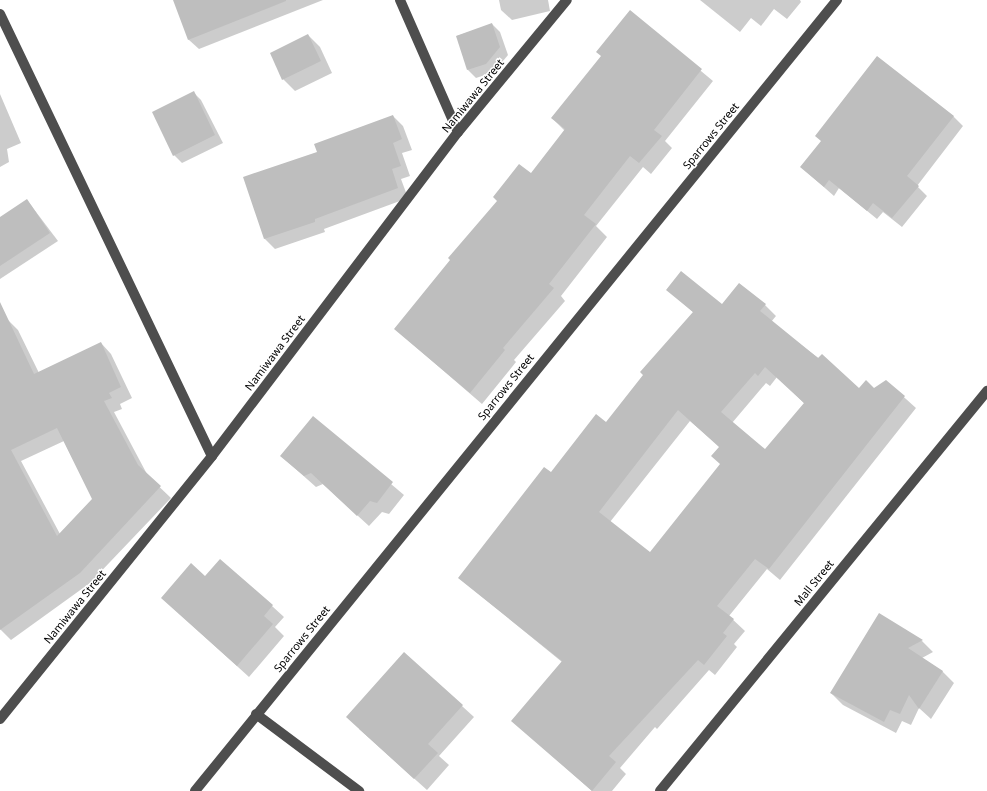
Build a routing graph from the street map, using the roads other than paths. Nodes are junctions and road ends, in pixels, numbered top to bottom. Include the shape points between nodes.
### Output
1 (400, 0) edge
2 (567, 0) edge
3 (837, 0) edge
4 (0, 14) edge
5 (458, 132) junction
6 (987, 391) edge
7 (212, 456) junction
8 (256, 714) junction
9 (0, 719) edge
10 (195, 791) edge
11 (359, 791) edge
12 (660, 791) edge

1 - 5 street
2 - 5 street, Namiwawa Street
3 - 8 street, Sparrows Street
4 - 7 street
5 - 7 street, Namiwawa Street
6 - 12 street, Mall Street
7 - 9 street, Namiwawa Street
8 - 10 street, Sparrows Street
8 - 11 street

